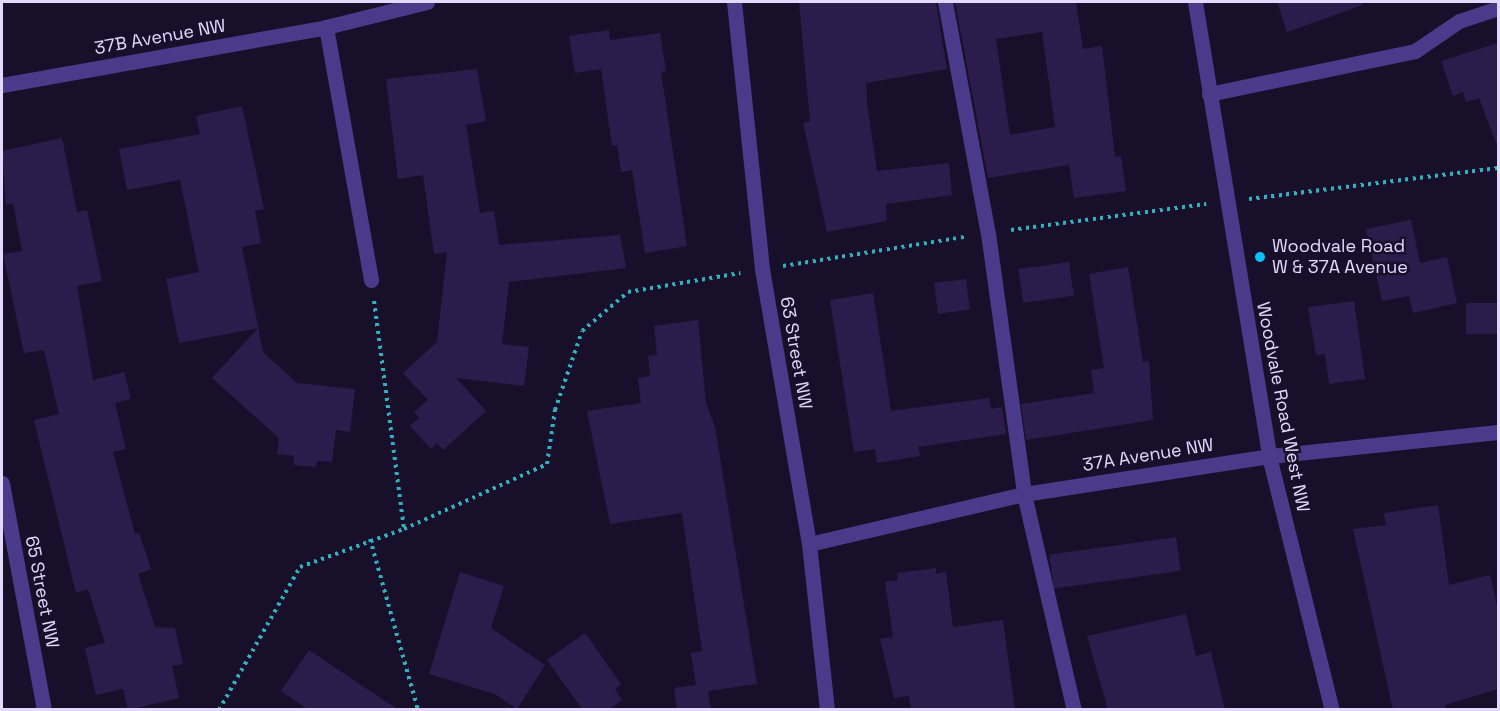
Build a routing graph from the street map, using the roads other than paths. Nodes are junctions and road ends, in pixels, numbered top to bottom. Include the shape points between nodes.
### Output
1 (427, 2) edge
2 (734, 2) edge
3 (945, 2) edge
4 (1195, 2) edge
5 (1498, 8) edge
6 (326, 27) junction
7 (2, 85) edge
8 (1209, 94) junction
9 (371, 280) road end
10 (1498, 432) edge
11 (1269, 456) junction
12 (2, 483) edge
13 (1024, 494) junction
14 (809, 544) junction
15 (44, 710) edge
16 (828, 710) edge
17 (1074, 710) edge
18 (1332, 710) edge

1 - 6 street, 37B Avenue NW
2 - 14 street, 63 Street NW via 762,269
3 - 13 street via 988,233
4 - 8 street, Woodvale Road West NW
5 - 8 street via 1459,21 1415,51
6 - 7 street, 37B Avenue NW
6 - 9 street
8 - 11 street, Woodvale Road West NW
10 - 11 street, 37A Avenue NW
11 - 13 street, 37A Avenue NW
11 - 18 street, Woodvale Road West NW
12 - 15 street, 65 Street NW
13 - 14 street, 37A Avenue NW
13 - 17 street
14 - 16 street, 63 Street NW

